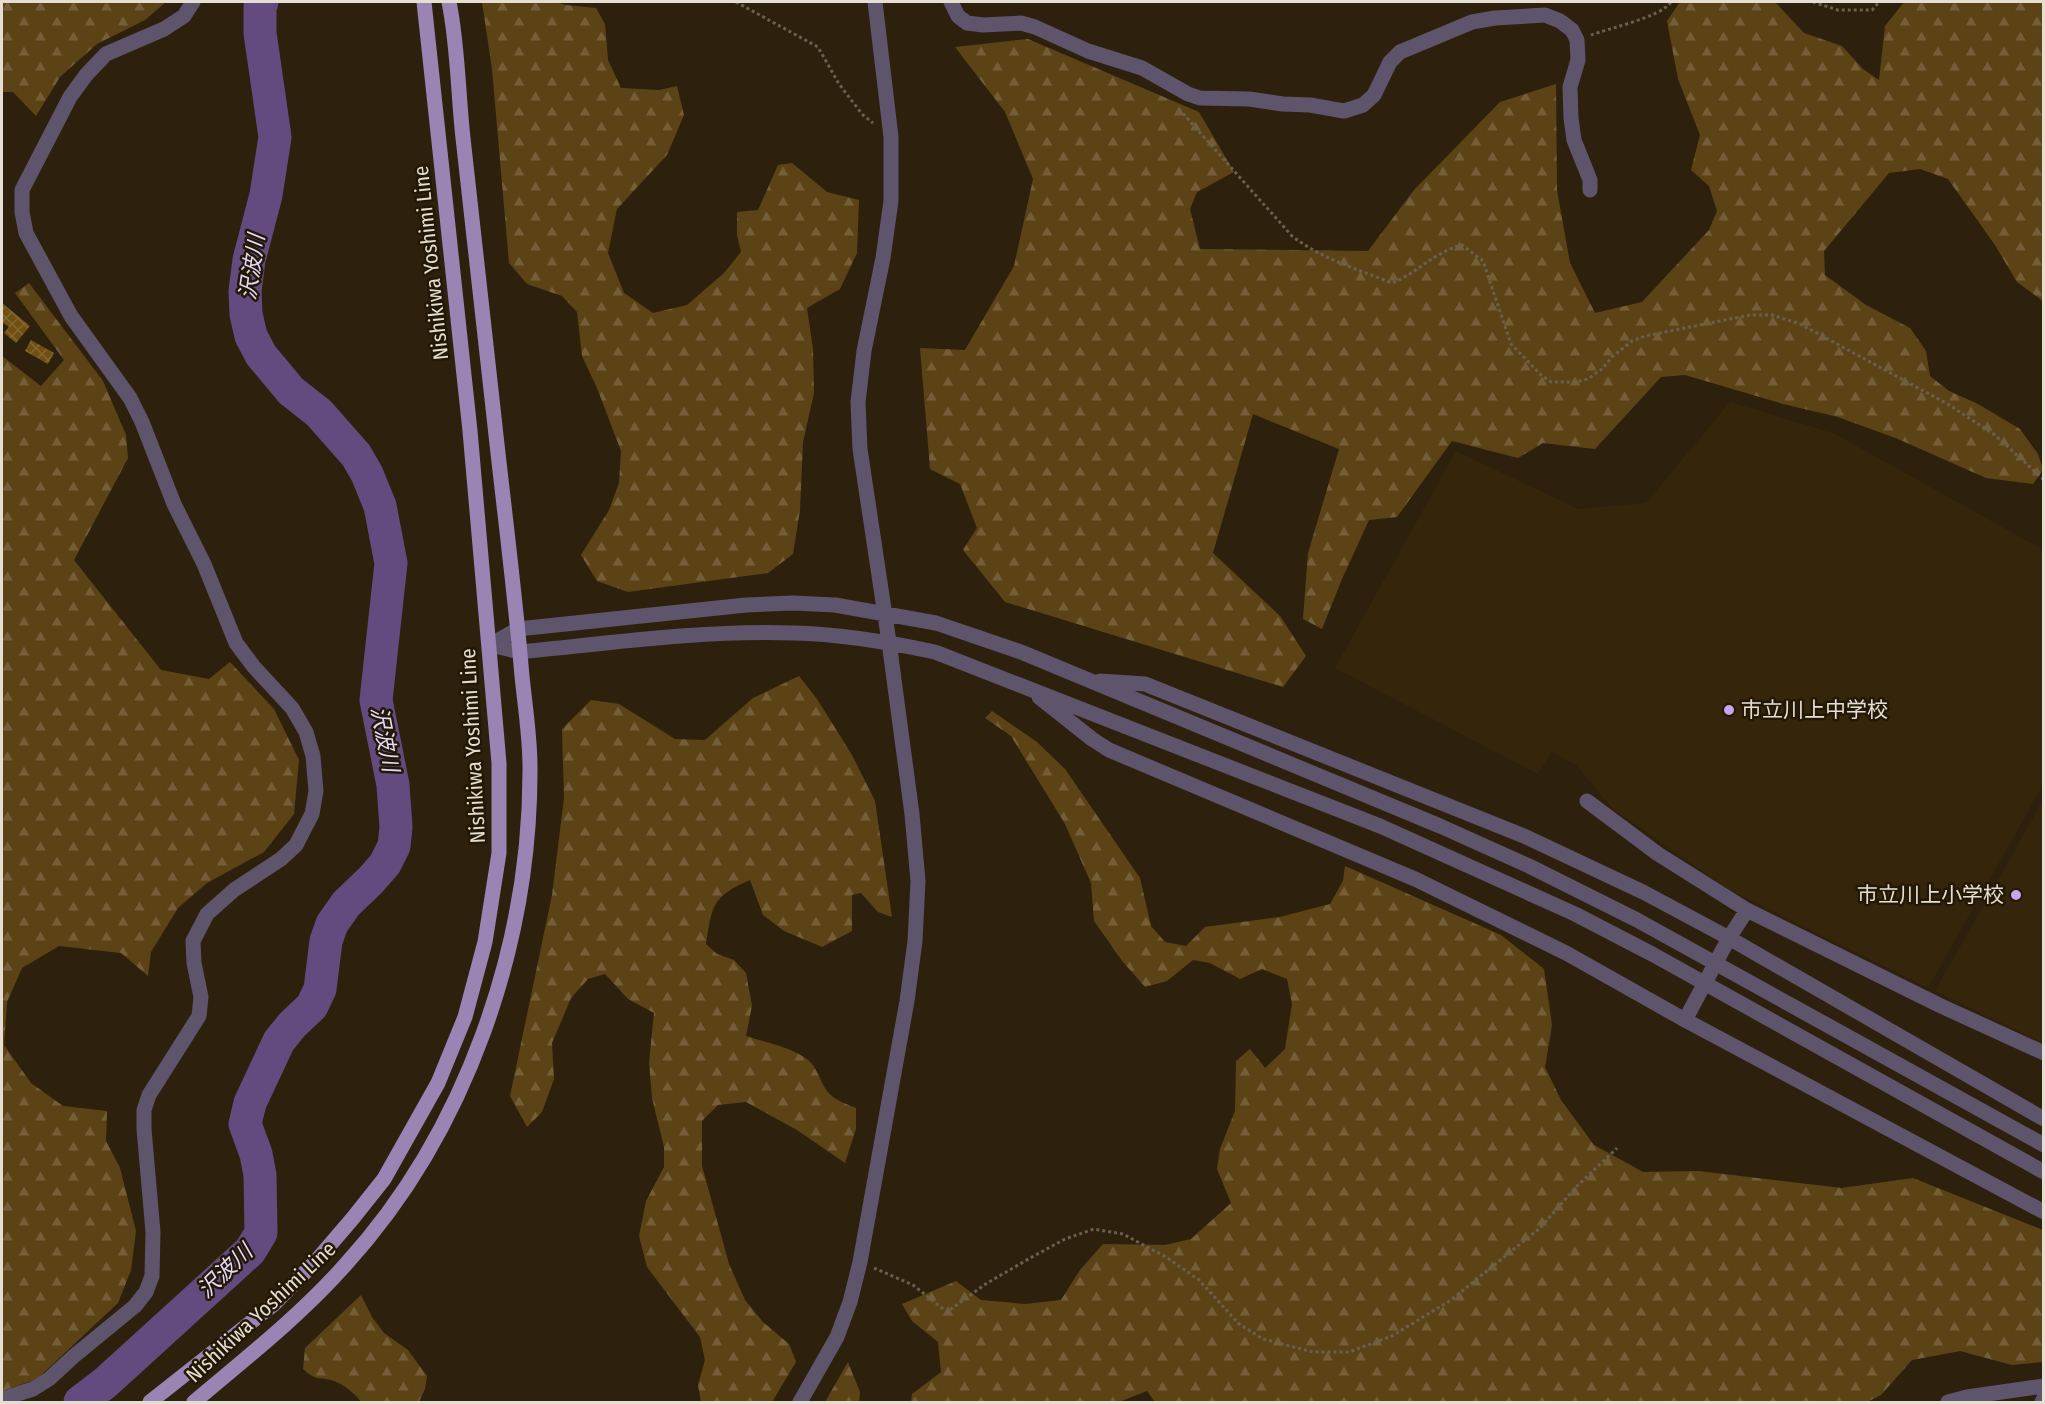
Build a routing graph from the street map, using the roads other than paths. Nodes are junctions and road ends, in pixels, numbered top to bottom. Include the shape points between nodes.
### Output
1 (193, 2) edge
2 (424, 2) edge
3 (448, 2) edge
4 (875, 2) edge
5 (951, 2) edge
6 (1590, 190) dead end
7 (884, 613) junction
8 (518, 629) junction
9 (889, 642) junction
10 (490, 645) junction
11 (520, 652) junction
12 (1088, 681) junction
13 (1027, 687) junction
14 (1587, 801) dead end
15 (1747, 910) junction
16 (1729, 938) junction
17 (1685, 1020) junction
18 (2043, 1053) edge
19 (2043, 1119) edge
20 (2043, 1145) edge
21 (2043, 1172) edge
22 (2043, 1212) edge
23 (2043, 1386) edge
24 (2043, 1398) edge
25 (2, 1399) edge
26 (150, 1402) edge
27 (194, 1402) edge
28 (800, 1402) edge
29 (1948, 1402) edge
30 (2042, 1402) edge

1 - 25 street via 184,16 106,54 86,75 70,97 22,190 22,212 26,233 71,316 130,398 142,422 236,643 292,708 306,732 316,791 312,814 296,845 207,914 193,941 201,997 199,1016 149,1095 144,1110 153,1232 152,1275 146,1292 135,1306 49,1379
2 - 10 main road, Nishikiwa Yoshimi Line
3 - 8 main road, Nishikiwa Yoshimi Line
4 - 7 street via 891,137 891,201 858,402 860,449
5 - 6 street via 967,23 1021,23 1035,27 1088,51 1142,68 1200,98 1249,99 1335,111 1363,105 1374,95 1390,62 1400,52 1472,22 1545,15 1572,30 1577,40 1578,60 1570,87 1571,118
7 - 8 street via 835,605 746,605
7 - 9 street
7 - 12 street via 976,636
8 - 10 street
8 - 11 main road, Nishikiwa Yoshimi Line
9 - 11 street via 794,633 728,634
9 - 13 street via 935,652
9 - 28 street via 918,881 915,941 860,1262 837,1337
10 - 11 street
10 - 26 main road, Nishikiwa Yoshimi Line via 499,763 499,853 485,942 465,1017 438,1083 384,1179 317,1260 274,1304
11 - 27 main road, Nishikiwa Yoshimi Line via 530,766 526,853 503,973 467,1076 433,1144 393,1206 346,1265
12 - 16 street via 1145,684 1524,836
12 - 20 street via 1440,825 1529,866 1637,920
13 - 17 street via 1109,750 1415,879 1566,953
13 - 21 street via 1380,826 1575,914
14 - 15 street via 1658,854
15 - 16 street
15 - 18 street
16 - 17 street, bridge
16 - 19 street
17 - 22 street
23 - 29 street
24 - 30 street

